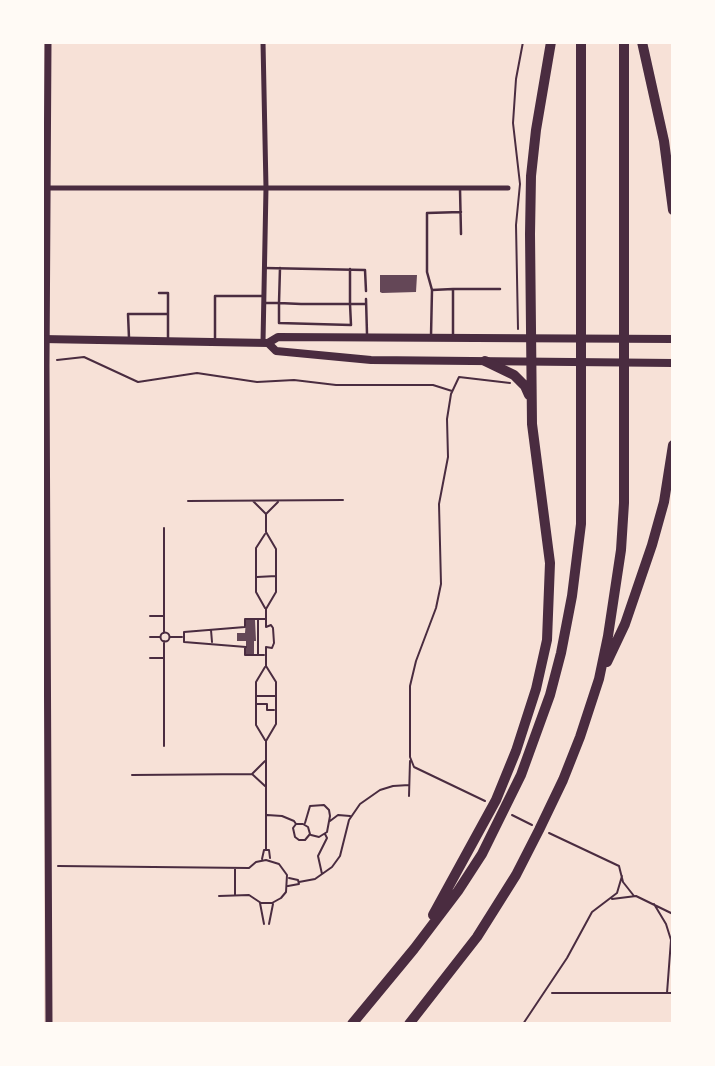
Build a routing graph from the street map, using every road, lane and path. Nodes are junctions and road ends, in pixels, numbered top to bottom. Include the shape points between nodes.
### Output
1 (48, 42) edge
2 (263, 42) edge
3 (523, 42) edge
4 (551, 42) edge
5 (581, 42) edge
6 (624, 42) edge
7 (642, 42) edge
8 (44, 188) edge
9 (266, 188) junction
10 (460, 188) junction
11 (508, 188) dead end
12 (673, 210) edge
13 (461, 212) junction
14 (461, 234) dead end
15 (264, 268) junction
16 (280, 268) junction
17 (350, 269) junction
18 (453, 289) junction
19 (500, 289) dead end
20 (432, 290) junction
21 (366, 291) dead end
22 (159, 293) dead end
23 (366, 299) dead end
24 (264, 300) junction
25 (279, 303) junction
26 (333, 304) junction
27 (350, 304) junction
28 (366, 304) junction
29 (333, 309) dead end
30 (168, 314) junction
31 (519, 327) dead end
32 (367, 337) junction
33 (431, 338) junction
34 (453, 338) junction
35 (531, 338) junction
36 (44, 339) edge
37 (673, 339) edge
38 (129, 340) junction
39 (168, 340) junction
40 (215, 341) junction
41 (266, 343) junction
42 (57, 360) dead end
43 (485, 361) junction
44 (530, 362) junction
45 (673, 363) edge
46 (513, 379) dead end
47 (44, 386) edge
48 (452, 391) junction
49 (531, 398) junction
50 (44, 443) edge
51 (673, 445) edge
52 (188, 500) dead end
53 (252, 500) junction
54 (279, 500) junction
55 (343, 500) dead end
56 (266, 514) junction
57 (164, 528) dead end
58 (266, 533) junction
59 (276, 576) junction
60 (256, 577) junction
61 (266, 608) junction
62 (150, 616) dead end
63 (164, 616) junction
64 (258, 619) junction
65 (266, 620) junction
66 (211, 629) junction
67 (164, 633) junction
68 (150, 637) dead end
69 (161, 637) junction
70 (169, 637) junction
71 (184, 637) junction
72 (164, 641) junction
73 (212, 644) junction
74 (258, 655) junction
75 (266, 655) junction
76 (150, 658) dead end
77 (164, 658) junction
78 (266, 666) junction
79 (599, 679) junction
80 (256, 696) junction
81 (276, 696) junction
82 (256, 704) junction
83 (276, 710) junction
84 (266, 741) junction
85 (164, 746) dead end
86 (410, 757) junction
87 (266, 761) junction
88 (252, 774) junction
89 (132, 775) dead end
90 (409, 785) junction
91 (266, 788) junction
92 (409, 796) dead end
93 (487, 802) dead end
94 (511, 814) dead end
95 (266, 815) junction
96 (351, 816) junction
97 (328, 821) junction
98 (296, 824) junction
99 (304, 824) junction
100 (536, 827) dead end
101 (548, 833) dead end
102 (325, 834) junction
103 (310, 835) junction
104 (266, 850) junction
105 (262, 860) junction
106 (270, 860) junction
107 (58, 866) dead end
108 (235, 868) junction
109 (323, 875) junction
110 (622, 875) junction
111 (288, 877) junction
112 (45, 882) edge
113 (299, 882) junction
114 (287, 886) junction
115 (235, 895) junction
116 (219, 896) dead end
117 (634, 896) junction
118 (611, 899) junction
119 (260, 902) junction
120 (273, 902) junction
121 (654, 904) junction
122 (673, 914) edge
123 (264, 924) dead end
124 (269, 924) dead end
125 (414, 949) junction
126 (552, 993) dead end
127 (667, 993) junction
128 (673, 993) edge
129 (49, 1024) edge
130 (352, 1024) edge
131 (409, 1024) edge
132 (523, 1024) edge

1 - 8 street
2 - 9 street
3 - 31 path via 513,124 520,184 516,238
4 - 35 highway via 531,176
5 - 125 highway via 583,468 572,596 550,695 521,775 482,854
6 - 79 highway via 624,503 615,595
7 - 12 highway via 664,141
8 - 9 street
8 - 36 street
9 - 10 street
9 - 15 street
10 - 11 street
10 - 13 lane
13 - 14 lane
13 - 20 lane via 426,212 427,272
15 - 16 lane
15 - 24 street
16 - 17 lane
16 - 25 lane
17 - 21 lane via 365,270
17 - 27 lane
18 - 19 lane
18 - 20 lane
18 - 34 lane
20 - 33 lane
22 - 30 lane via 168,293
23 - 28 lane
24 - 25 lane
24 - 40 lane via 215,296
24 - 41 street
25 - 26 lane
25 - 27 lane via 279,323 351,325
26 - 27 lane
26 - 29 lane
27 - 28 lane
28 - 32 lane
30 - 38 lane via 128,314
30 - 39 lane
32 - 33 main road
32 - 41 main road via 278,337
33 - 34 main road
34 - 35 main road
35 - 37 main road
35 - 44 highway
36 - 38 main road
36 - 47 street
38 - 39 main road
39 - 40 main road
40 - 41 main road
41 - 43 main road via 276,351 354,359
42 - 48 path via 85,357 142,382 197,373 261,382 433,385
43 - 44 main road
43 - 49 highway via 514,375
44 - 45 main road
44 - 49 highway
46 - 48 path via 506,384 459,377
47 - 50 street
48 - 86 path via 448,457 439,504 441,584 411,679
49 - 125 highway via 550,563 549,617 540,671 496,800
50 - 112 street
51 - 79 highway via 652,545 625,624
52 - 53 path
53 - 54 path
53 - 56 path
54 - 55 path
54 - 56 path
56 - 58 path
57 - 63 path
58 - 59 path via 276,549
58 - 60 path via 256,548
59 - 60 path
59 - 61 path via 276,592
60 - 61 path via 256,592
61 - 65 path
62 - 63 path
63 - 67 path
64 - 65 path
64 - 66 path via 244,619 245,627
64 - 74 path
65 - 75 path via 275,639 272,648 266,647
66 - 71 path via 184,632
66 - 73 path
67 - 69 path
67 - 70 path
68 - 69 path
69 - 72 path
70 - 71 path
70 - 72 path
71 - 73 path via 184,642
72 - 77 path
73 - 74 path via 245,647 245,655
74 - 75 path
75 - 78 path
76 - 77 path
77 - 85 path
78 - 80 path via 256,682
78 - 81 path via 276,682
79 - 131 highway via 563,780 516,875 477,937
80 - 81 path
80 - 82 path
81 - 83 path
82 - 83 path
82 - 84 path via 256,726
83 - 84 path via 276,724
84 - 87 path
86 - 90 path
86 - 93 path via 414,767
87 - 88 path
87 - 91 path
88 - 89 path
88 - 91 path
90 - 92 path
90 - 96 path via 380,790
91 - 95 path
94 - 100 path
95 - 98 path via 282,816
95 - 104 path
96 - 97 path via 342,814
96 - 109 path via 340,856
97 - 99 path via 327,807 309,804
97 - 102 path
98 - 99 path
98 - 103 path via 292,831 296,839 302,841
99 - 103 path
101 - 110 path via 619,866
102 - 103 path
102 - 109 path via 318,856
104 - 105 path
104 - 106 path
105 - 106 path
105 - 108 path via 249,868
106 - 111 path
107 - 108 path
108 - 115 path
109 - 113 path
110 - 117 path
110 - 118 path
111 - 113 path
111 - 114 path
112 - 129 street
113 - 114 path
114 - 120 path via 283,896
115 - 116 path
115 - 119 path via 249,895
117 - 118 path
117 - 121 path
118 - 132 path via 588,918
119 - 120 path
119 - 123 path
120 - 124 path
121 - 122 path
121 - 127 path via 671,940
125 - 130 highway
126 - 127 path
127 - 128 path

